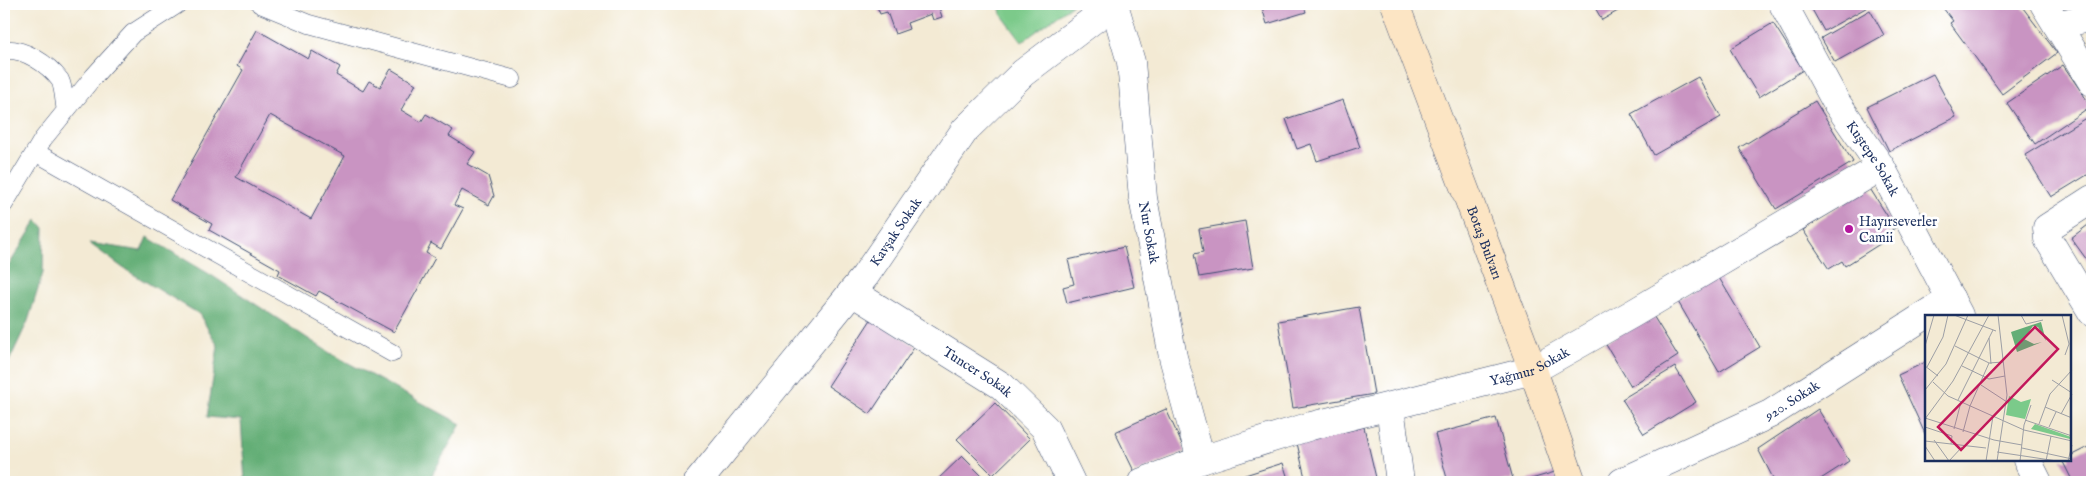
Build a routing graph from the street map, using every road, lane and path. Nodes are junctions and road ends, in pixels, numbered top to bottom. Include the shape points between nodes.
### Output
1 (178, 4) edge
2 (260, 4) edge
3 (1114, 4) edge
4 (1783, 4) edge
5 (1398, 5) edge
6 (2051, 14) edge
7 (2092, 17) edge
8 (4, 50) edge
9 (512, 79) dead end
10 (2092, 82) edge
11 (66, 111) junction
12 (35, 152) junction
13 (1881, 166) junction
14 (2092, 198) edge
15 (4, 204) edge
16 (852, 292) junction
17 (1955, 307) edge
18 (2092, 312) edge
19 (1941, 315) edge
20 (1925, 324) edge
21 (392, 353) dead end
22 (1533, 370) junction
23 (1390, 407) junction
24 (1201, 460) junction
25 (2028, 461) edge
26 (713, 477) edge
27 (1071, 482) edge
28 (1142, 482) edge
29 (1400, 482) edge
30 (1572, 482) edge
31 (1622, 482) edge
32 (2038, 482) edge

1 - 11 lane via 133,33
2 - 9 lane via 309,24
3 - 16 street, Kavşak Sokak via 1023,73 965,130
3 - 24 street, Nur Sokak via 1131,62 1143,198 1173,356
4 - 13 street, Kuştepe Sokak via 1836,102
5 - 22 street, Botaş Bulvarı
6 - 7 street
6 - 10 street
8 - 11 lane via 11,49 40,61 61,82
11 - 12 lane
12 - 15 lane
12 - 21 lane
13 - 17 street, Kuştepe Sokak
13 - 22 street, Yağmur Sokak
14 - 18 street via 2047,228 2048,239
16 - 26 street, Kavşak Sokak
16 - 27 street, Tuncer Sokak via 1002,386 1045,428
17 - 19 street, 920. Sokak
20 - 31 street, 920. Sokak via 1770,414
22 - 23 street, Yağmur Sokak
22 - 30 street, Botaş Bulvarı
23 - 24 street, Yağmur Sokak via 1311,426
23 - 29 street
24 - 28 street, Yağmur Sokak
25 - 32 street

